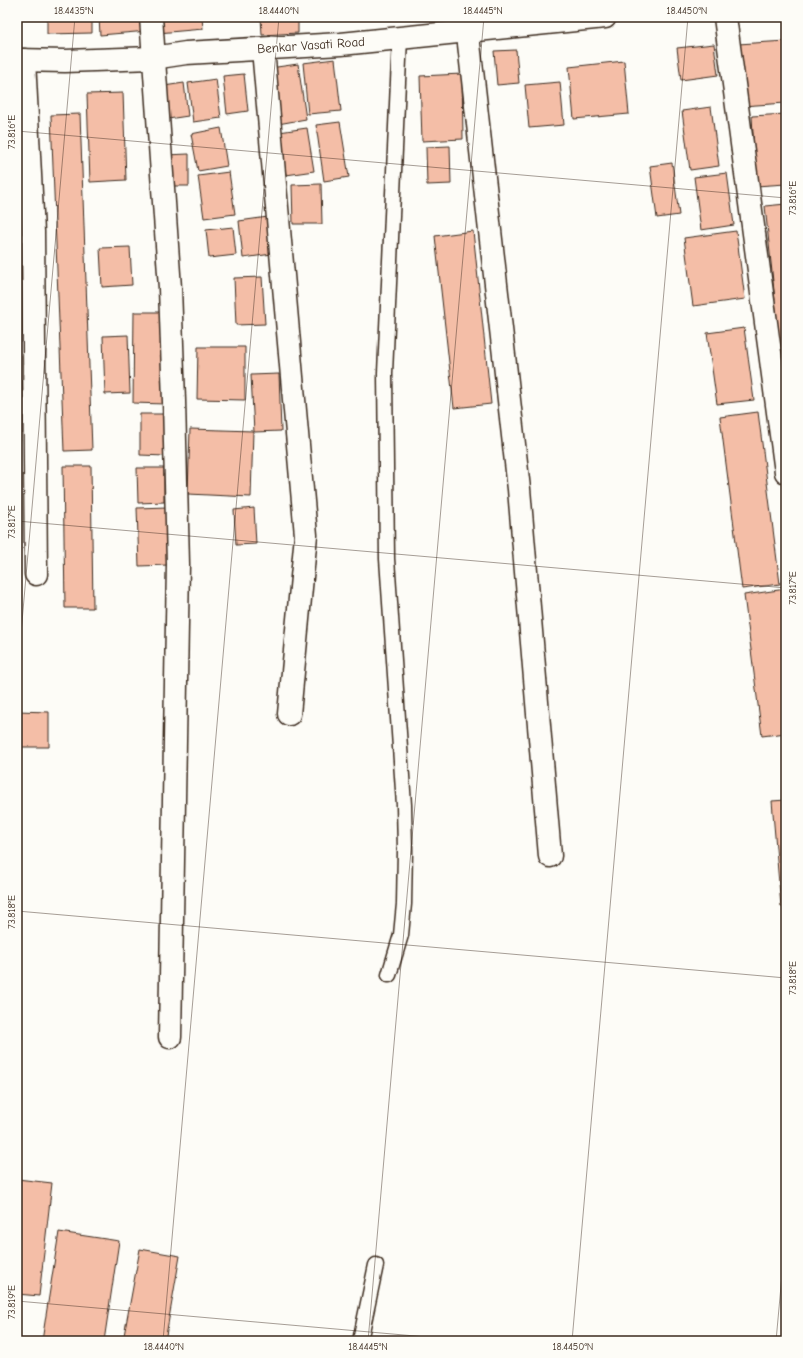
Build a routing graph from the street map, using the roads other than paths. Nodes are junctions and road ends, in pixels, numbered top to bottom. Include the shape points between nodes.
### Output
1 (151, 17) edge
2 (605, 17) edge
3 (725, 17) edge
4 (466, 24) edge
5 (400, 37) junction
6 (263, 49) junction
7 (153, 58) junction
8 (21, 60) edge
9 (786, 472) edge
10 (36, 574) dead end
11 (289, 714) dead end
12 (550, 856) dead end
13 (389, 975) dead end
14 (170, 1037) dead end
15 (376, 1265) dead end
16 (360, 1341) edge

1 - 7 street
2 - 4 street, Benkar Vasati Road
3 - 9 street
4 - 5 street, Benkar Vasati Road
4 - 12 street via 519,489
5 - 6 street, Benkar Vasati Road
5 - 13 lane via 385,373 388,559 405,850 401,935
6 - 7 street, Benkar Vasati Road
6 - 11 street via 306,535
7 - 8 street, Benkar Vasati Road
7 - 14 street via 170,288 178,564
8 - 10 street via 33,232
15 - 16 lane

